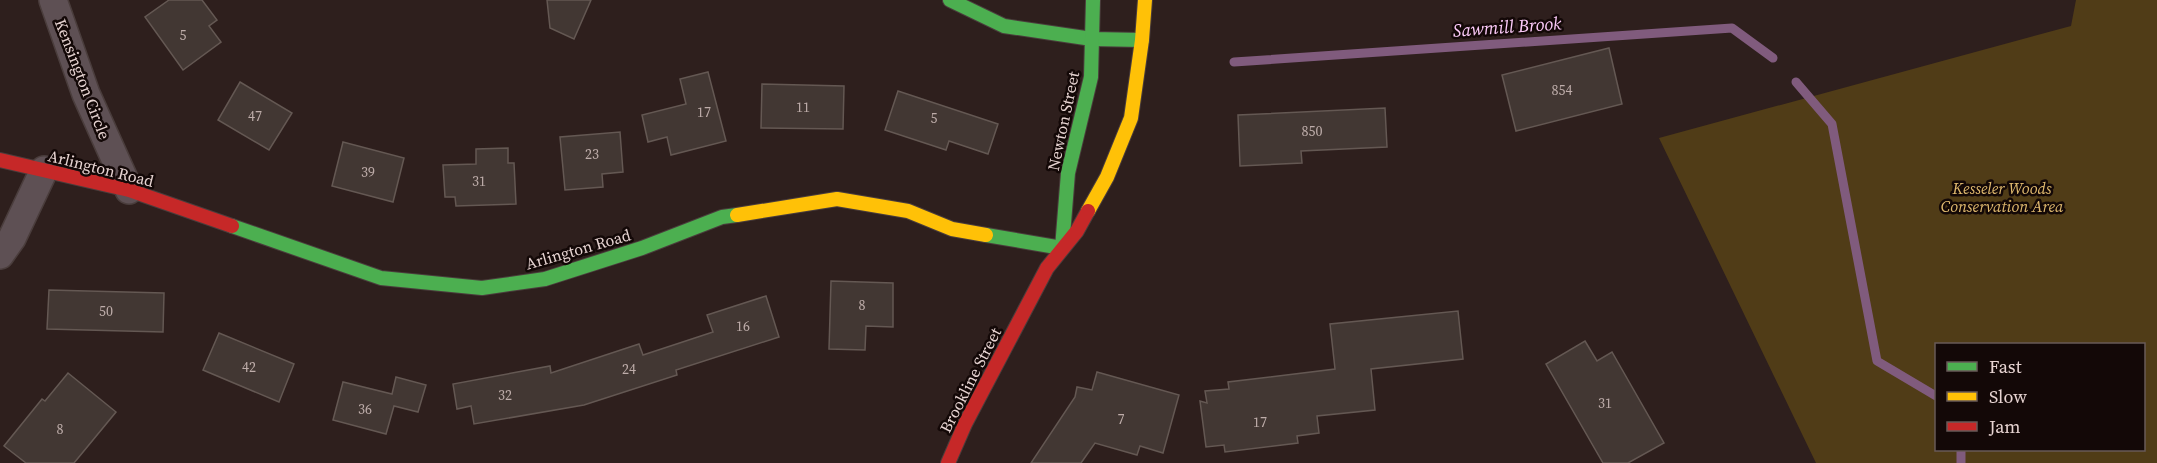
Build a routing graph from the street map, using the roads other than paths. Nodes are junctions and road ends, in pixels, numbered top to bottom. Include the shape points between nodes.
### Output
1 (53, 0) edge
2 (950, 0) edge
3 (1093, 0) edge
4 (1145, 0) edge
5 (1092, 39) junction
6 (1142, 40) junction
7 (0, 160) edge
8 (44, 170) junction
9 (129, 190) junction
10 (1062, 248) junction
11 (0, 255) edge
12 (948, 463) edge

1 - 9 street, Kensington Circle via 86,94
2 - 5 street via 1004,26
3 - 5 street, Newton Street
4 - 6 street
5 - 6 street
5 - 10 street, Newton Street via 1090,77 1068,173
6 - 10 street via 1131,118 1107,177 1077,231
7 - 8 street, Arlington Road
8 - 9 street, Arlington Road
8 - 11 street
9 - 10 street, Arlington Road via 381,278 482,288 545,279 722,217 837,199 908,211 952,229
10 - 12 street, Brookline Street via 1023,313

